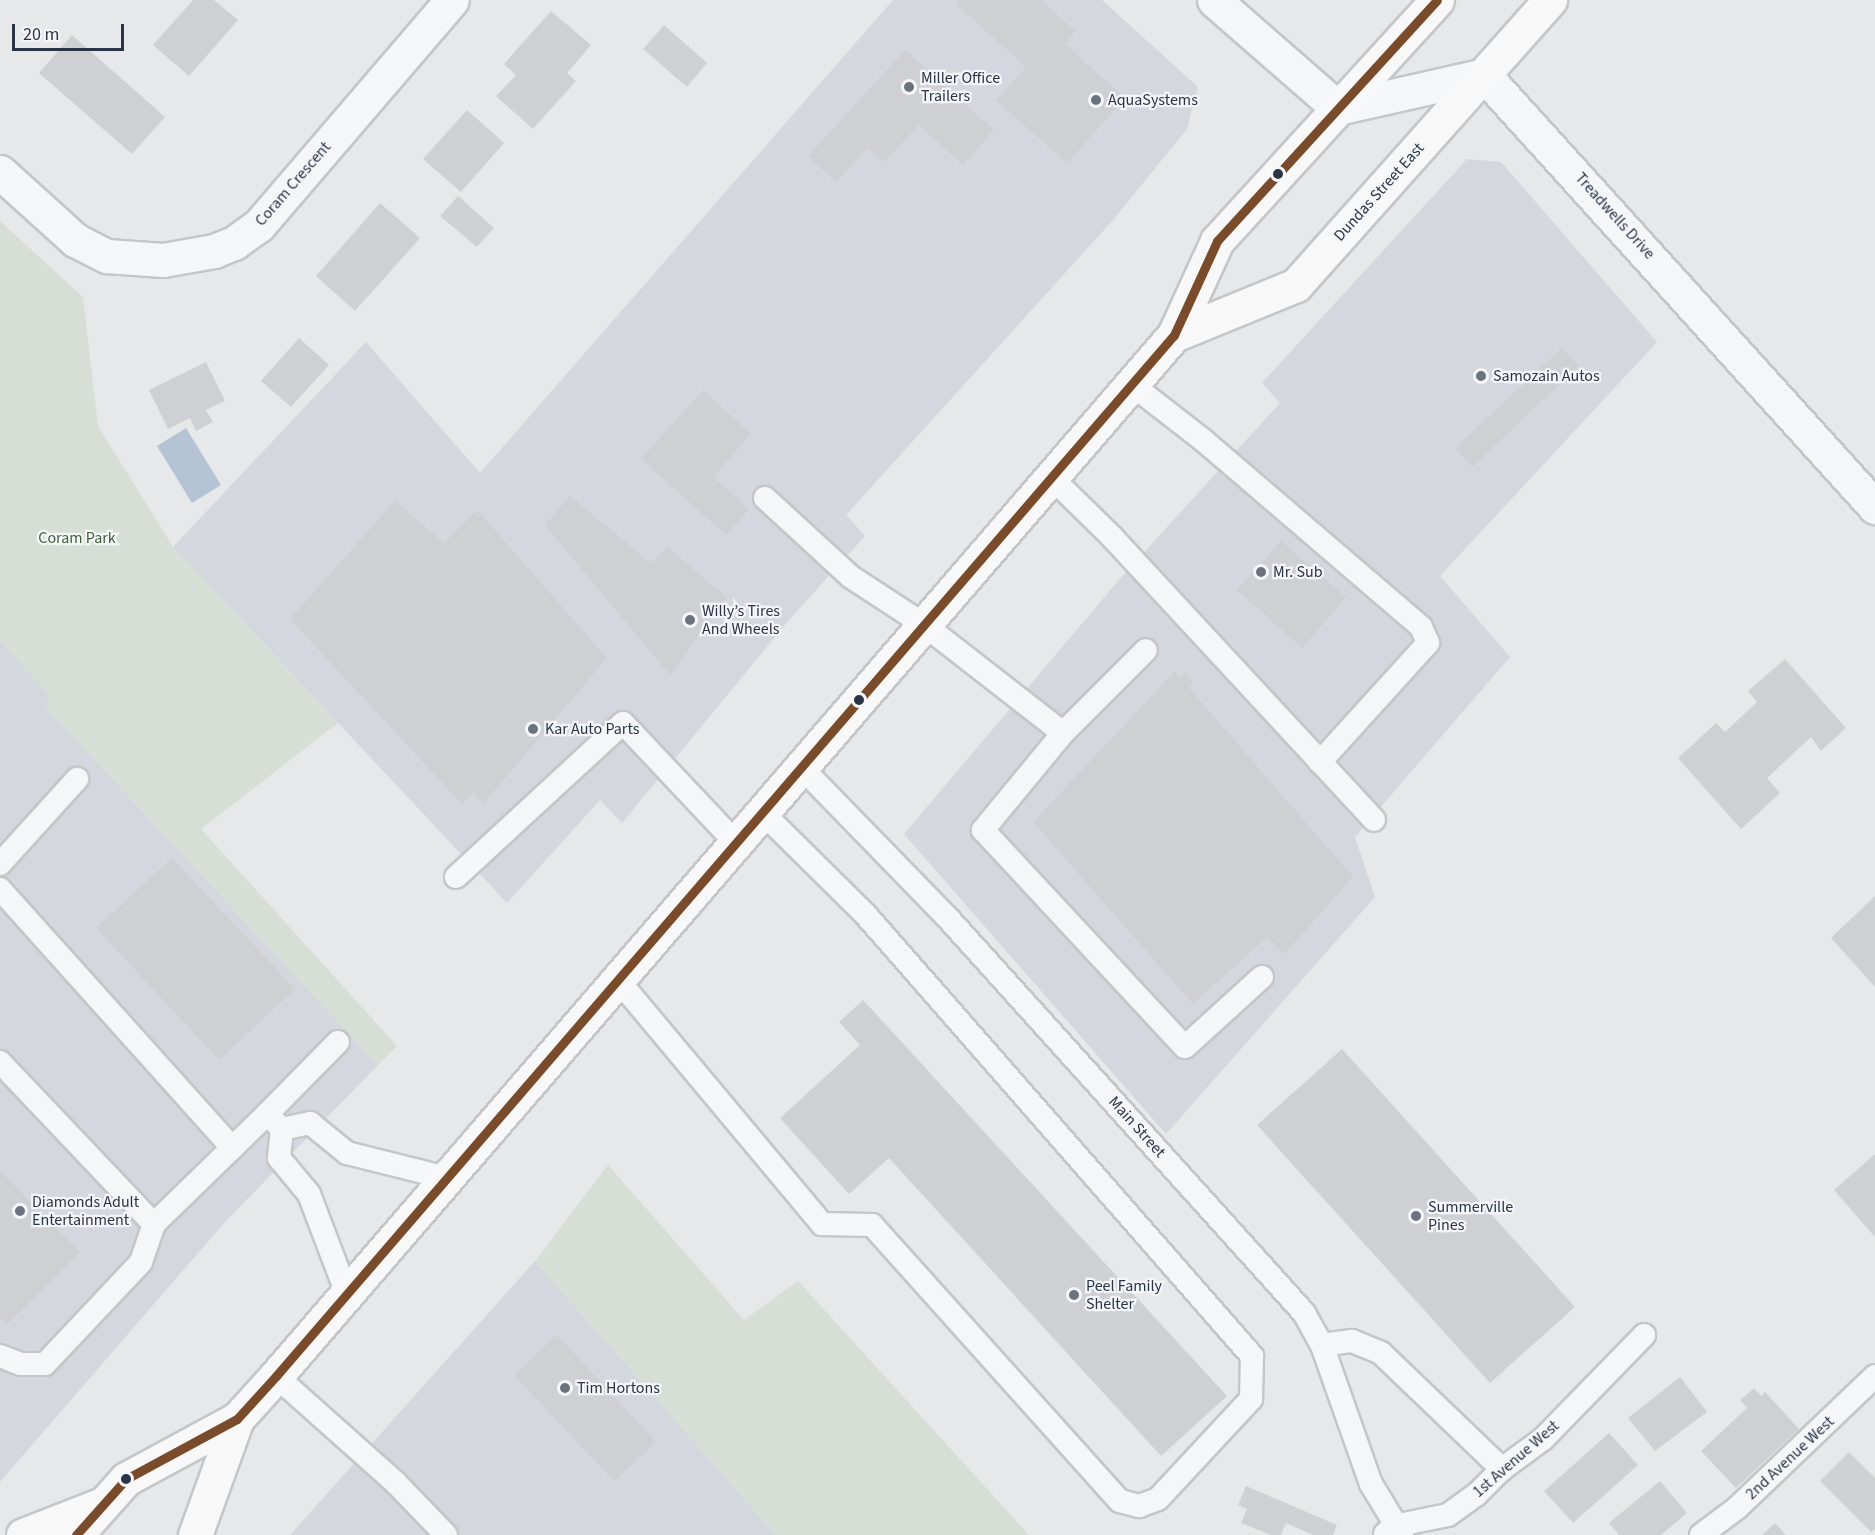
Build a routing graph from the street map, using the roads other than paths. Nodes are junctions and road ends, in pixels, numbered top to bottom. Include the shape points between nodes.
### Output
1 (452, 0) edge
2 (1214, 0) edge
3 (1437, 0) edge
4 (1551, 0) edge
5 (1484, 75) junction
6 (1338, 108) junction
7 (0, 172) edge
8 (1174, 335) junction
9 (1131, 384) junction
10 (1051, 477) junction
11 (765, 498) dead end
12 (1875, 507) edge
13 (923, 624) junction
14 (1146, 650) dead end
15 (1063, 733) junction
16 (1320, 762) junction
17 (800, 766) junction
18 (77, 779) dead end
19 (761, 812) junction
20 (1374, 820) dead end
21 (735, 842) junction
22 (0, 864) edge
23 (456, 877) dead end
24 (0, 889) edge
25 (1262, 977) dead end
26 (618, 980) junction
27 (338, 1042) dead end
28 (0, 1062) edge
29 (275, 1121) junction
30 (232, 1148) junction
31 (447, 1178) junction
32 (154, 1224) junction
33 (347, 1294) junction
34 (1644, 1335) dead end
35 (1322, 1345) junction
36 (0, 1356) edge
37 (276, 1376) junction
38 (1875, 1376) edge
39 (237, 1419) junction
40 (1502, 1470) junction
41 (104, 1503) junction
42 (1394, 1532) edge
43 (23, 1535) edge
44 (76, 1535) edge
45 (195, 1535) edge
46 (446, 1535) edge
47 (1701, 1535) edge

1 - 7 street, Coram Crescent via 259,225 234,243 214,251 163,260 107,256 75,240
2 - 6 street
3 - 6 main road, Dundas Street East
4 - 5 main road, Dundas Street East
5 - 6 street
5 - 8 main road, Dundas Street East via 1296,285
5 - 12 street, Treadwells Drive
6 - 8 main road, Dundas Street East via 1217,241
8 - 9 main road, Dundas Street East
9 - 10 main road, Dundas Street East
9 - 16 lane via 1203,440 1421,627 1428,643
10 - 13 main road, Dundas Street East
10 - 16 lane via 1113,538
11 - 13 lane via 851,577
13 - 15 lane
13 - 17 main road, Dundas Street East
14 - 15 lane
15 - 25 lane via 983,830 1185,1047
16 - 20 lane
17 - 19 main road, Dundas Street East
17 - 35 lane, Main Street via 947,916 1304,1313
18 - 22 lane
19 - 21 main road, Dundas Street East
19 - 26 lane via 865,914 1252,1356 1251,1399 1158,1499 1139,1506 1120,1501 872,1225 822,1224
21 - 23 lane via 623,723
21 - 26 main road, Dundas Street East
24 - 30 lane
26 - 31 main road, Dundas Street East
27 - 29 lane
28 - 32 lane
29 - 30 lane
29 - 31 lane via 310,1123 347,1153
29 - 33 lane via 279,1158 309,1194
30 - 32 lane
31 - 33 main road, Dundas Street East
32 - 36 lane via 141,1262 45,1364 21,1364
33 - 37 main road, Dundas Street East
34 - 40 lane, 1st Avenue West via 1544,1439
35 - 40 lane via 1352,1341 1381,1353
35 - 42 lane, Main Street via 1371,1484
37 - 39 main road, Dundas Street East
37 - 46 lane via 396,1483
38 - 47 lane, 2nd Avenue West via 1737,1508
39 - 41 main road, Dundas Street East via 126,1479
39 - 45 main road, Dundas Street East
40 - 42 lane, 1st Avenue West via 1448,1515
41 - 43 main road
41 - 44 main road, Dundas Street East

